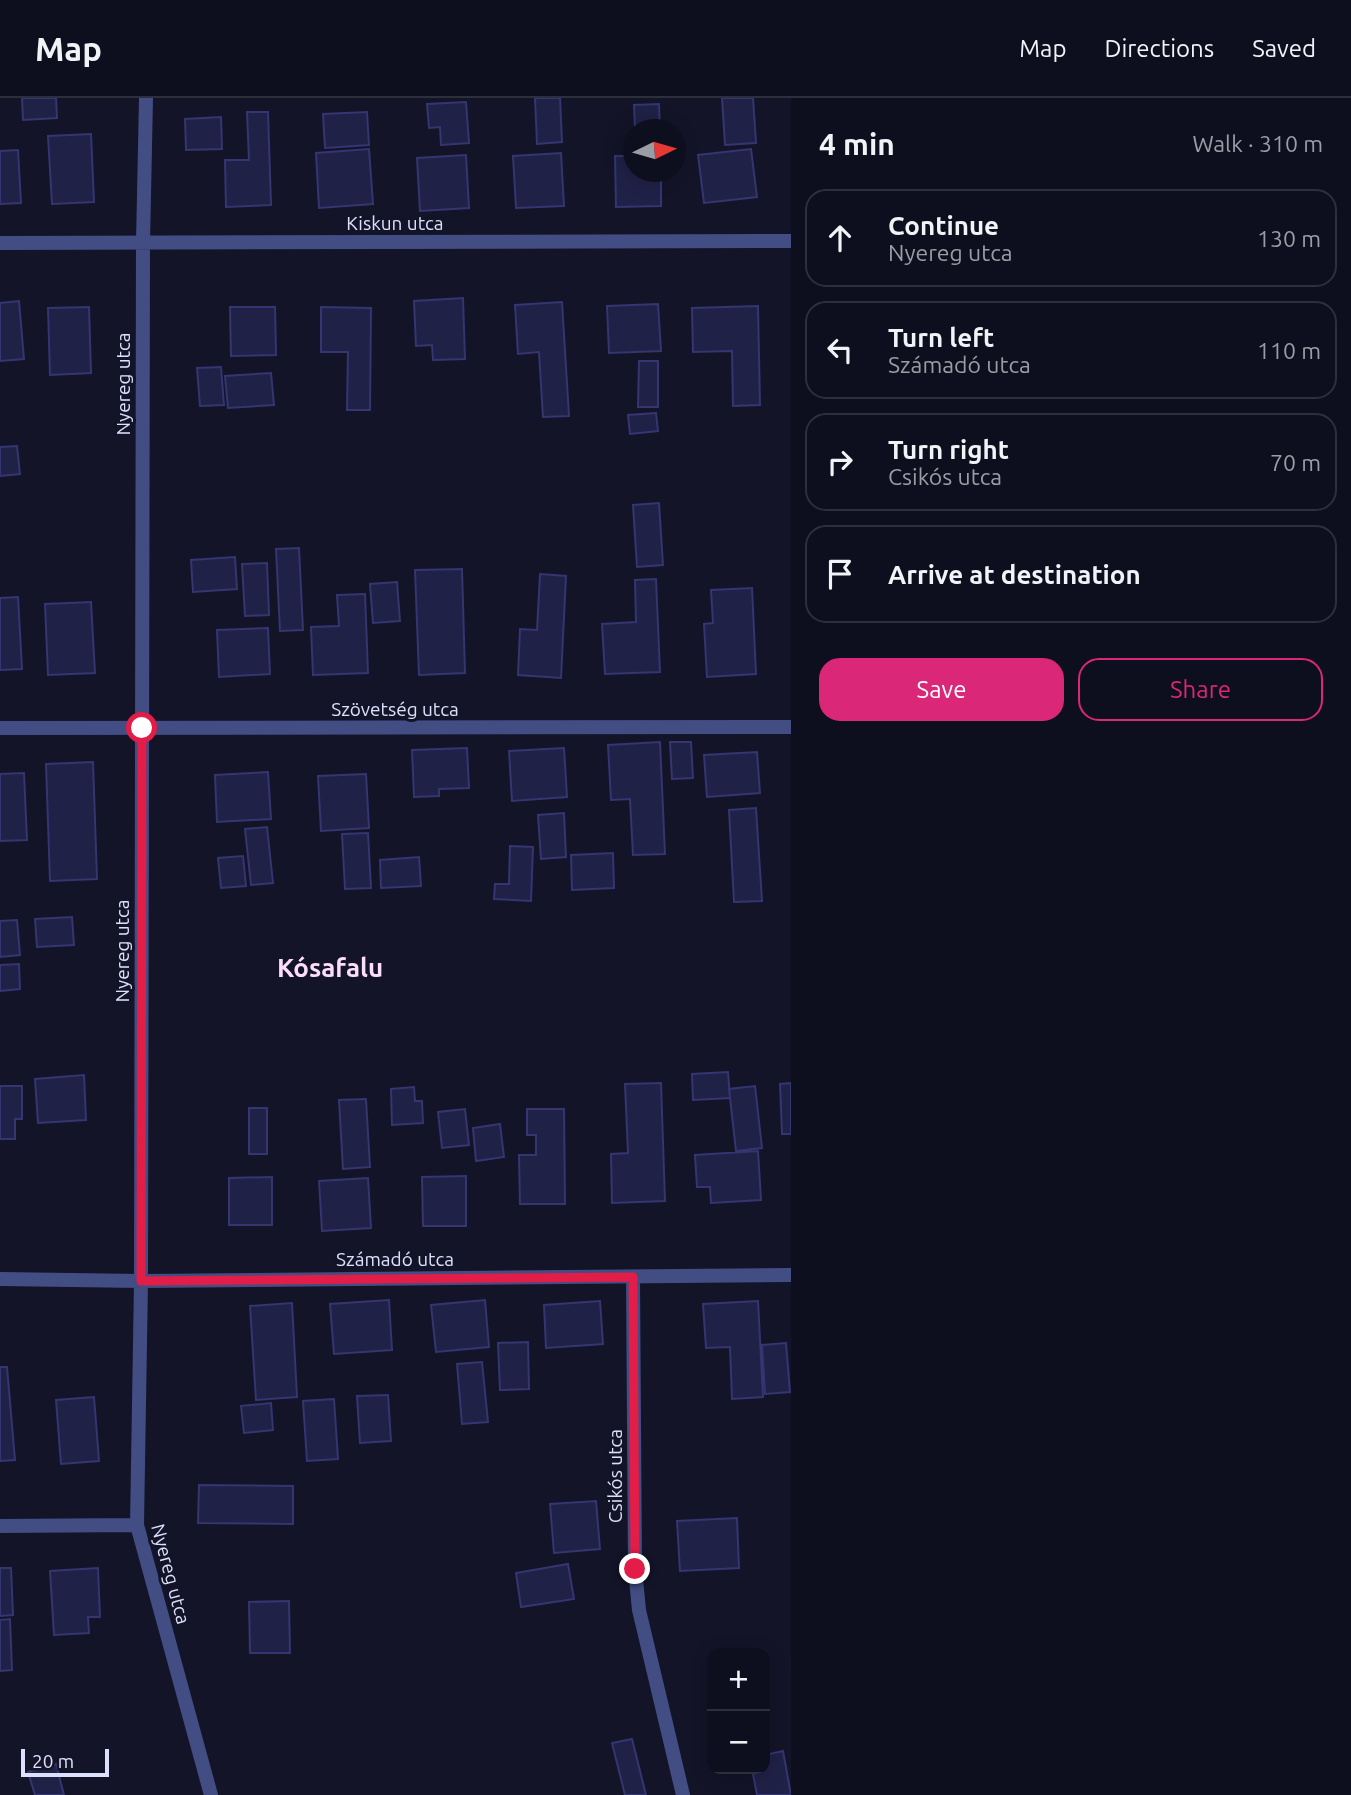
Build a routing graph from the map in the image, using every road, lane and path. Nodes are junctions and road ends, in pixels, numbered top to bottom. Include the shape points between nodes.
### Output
1 (146, 98) edge
2 (791, 242) edge
3 (0, 243) edge
4 (143, 243) junction
5 (791, 727) edge
6 (0, 728) edge
7 (142, 728) junction
8 (791, 1275) edge
9 (633, 1277) junction
10 (0, 1279) edge
11 (141, 1281) junction
12 (137, 1525) junction
13 (0, 1526) edge
14 (211, 1795) edge
15 (683, 1795) edge

1 - 4 street, Nyereg utca
2 - 4 street, Kiskun utca
3 - 4 street, Kiskun utca
4 - 7 street, Nyereg utca
5 - 7 street, Szövetség utca
6 - 7 street, Szövetség utca
7 - 11 street, Nyereg utca
8 - 9 street, Számadó utca
9 - 11 street, Számadó utca
9 - 15 street, Csikós utca via 635,1569 639,1610
10 - 11 street, Számadó utca
11 - 12 street, Nyereg utca
12 - 13 street
12 - 14 street, Nyereg utca

